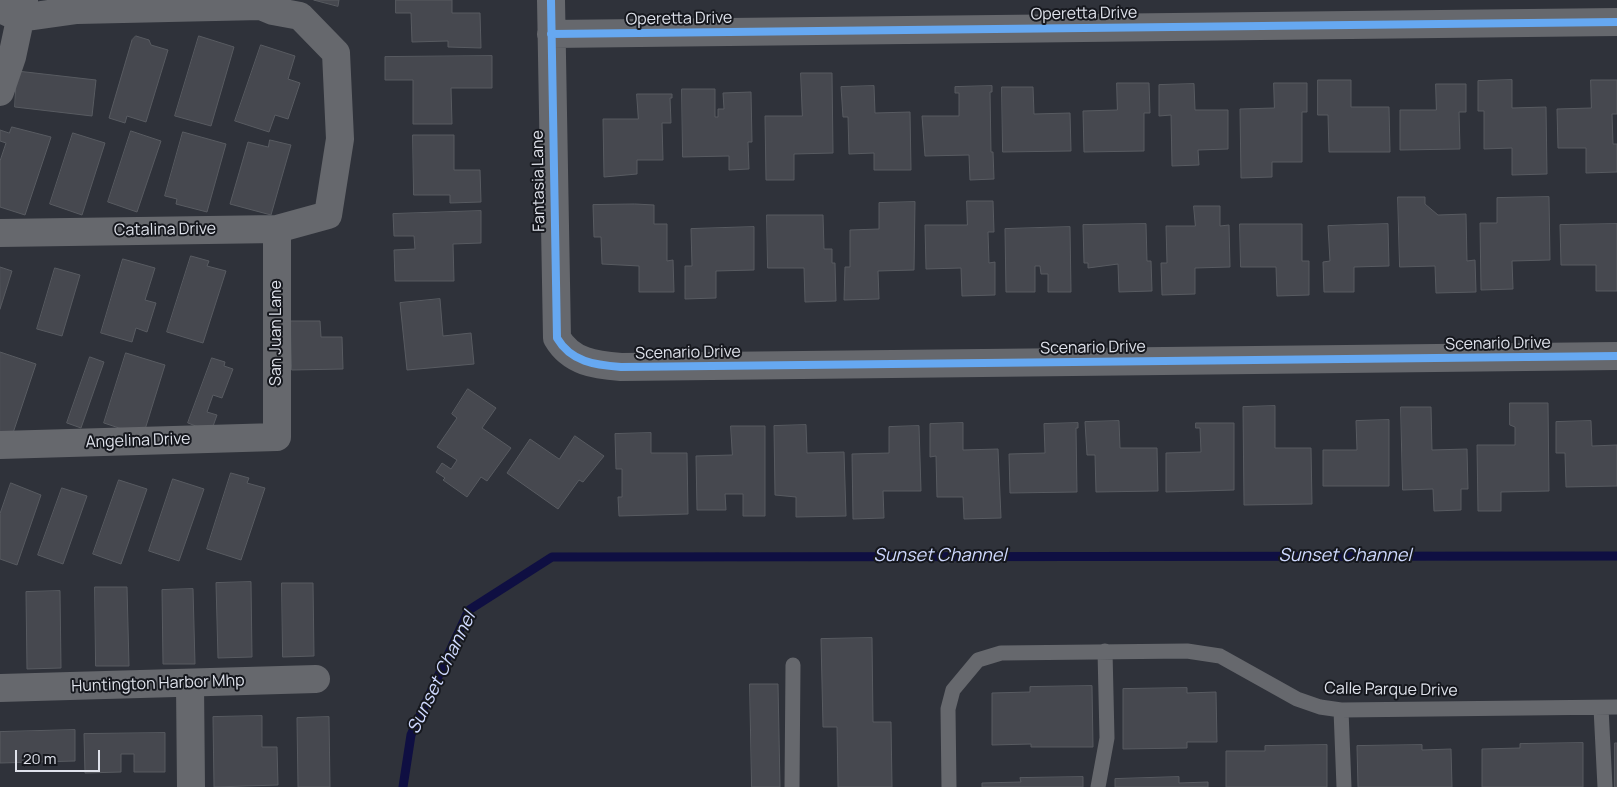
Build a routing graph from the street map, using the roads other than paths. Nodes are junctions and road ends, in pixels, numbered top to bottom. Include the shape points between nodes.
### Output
1 (551, 0) edge
2 (272, 5) edge
3 (15, 9) edge
4 (1617, 22) edge
5 (551, 34) junction
6 (0, 92) edge
7 (277, 229) junction
8 (0, 233) edge
9 (572, 355) joint
10 (1617, 356) edge
11 (277, 437) joint
12 (0, 445) edge
13 (1105, 651) junction
14 (793, 665) dead end
15 (316, 679) dead end
16 (190, 684) junction
17 (0, 688) edge
18 (1617, 707) edge
19 (1601, 708) junction
20 (1341, 710) junction
21 (191, 787) edge
22 (792, 787) edge
23 (949, 787) edge
24 (1098, 787) edge
25 (1344, 787) edge
26 (1605, 787) edge

1 - 5 street, Fantasia Lane
2 - 3 street
2 - 7 street, Catalina Drive via 300,16 336,54 340,139 328,214
3 - 6 street via 12,57
4 - 5 street, Operetta Drive
5 - 9 street, Fantasia Lane via 555,314 557,338
7 - 8 street, Catalina Drive
7 - 11 street, San Juan Lane
9 - 10 street, Scenario Drive via 584,362 621,367
11 - 12 street, Angelina Drive
13 - 20 lane, Calle Parque Drive via 1187,651 1220,656 1297,699
13 - 23 lane, Calle Parque Drive via 1001,653 978,660 953,690 948,709
13 - 24 lane via 1107,738
14 - 22 lane
15 - 16 street, Huntington Harbor Mhp
16 - 17 street, Huntington Harbor Mhp
16 - 21 street
18 - 19 lane, Calle Parque Drive
19 - 20 lane, Calle Parque Drive
19 - 26 lane
20 - 25 lane

